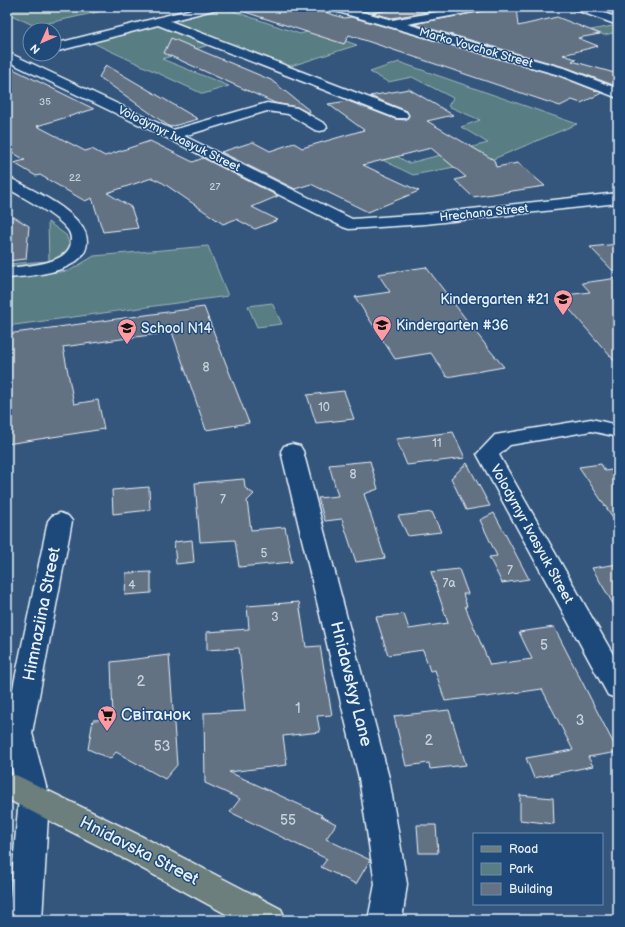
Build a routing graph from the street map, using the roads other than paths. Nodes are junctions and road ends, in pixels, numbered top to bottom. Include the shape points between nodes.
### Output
1 (213, 7) edge
2 (332, 7) edge
3 (483, 7) edge
4 (577, 7) edge
5 (159, 21) junction
6 (618, 22) edge
7 (393, 24) junction
8 (62, 46) edge
9 (22, 56) edge
10 (9, 59) edge
11 (618, 94) edge
12 (401, 115) dead end
13 (320, 127) dead end
14 (172, 135) junction
15 (7, 182) edge
16 (618, 198) edge
17 (349, 224) joint
18 (7, 273) edge
19 (618, 431) edge
20 (292, 451) dead end
21 (60, 521) dead end
22 (618, 688) edge
23 (20, 792) edge
24 (25, 920) edge
25 (269, 920) edge
26 (385, 920) edge

1 - 5 street
2 - 7 street, Marko Vovchok Street
3 - 7 street
4 - 6 street
5 - 8 street
5 - 12 street
7 - 11 street, Marko Vovchok Street via 563,72
9 - 10 street
10 - 14 street, Volodymyr Ivasyuk Street
13 - 14 street via 292,111 267,107
14 - 17 street, Volodymyr Ivasyuk Street
15 - 18 street via 62,216 77,231 80,245 75,255 62,264 32,271
16 - 17 street, Hrechana Street via 425,219
19 - 22 street, Volodymyr Ivasyuk Street via 591,425 503,440 488,454
20 - 26 street, Hnidavskyy Lane via 374,778 390,884
21 - 23 street, Himnaziina Street via 18,733
23 - 24 street, Himnaziina Street
23 - 25 main road, Hnidavska Street via 130,846

